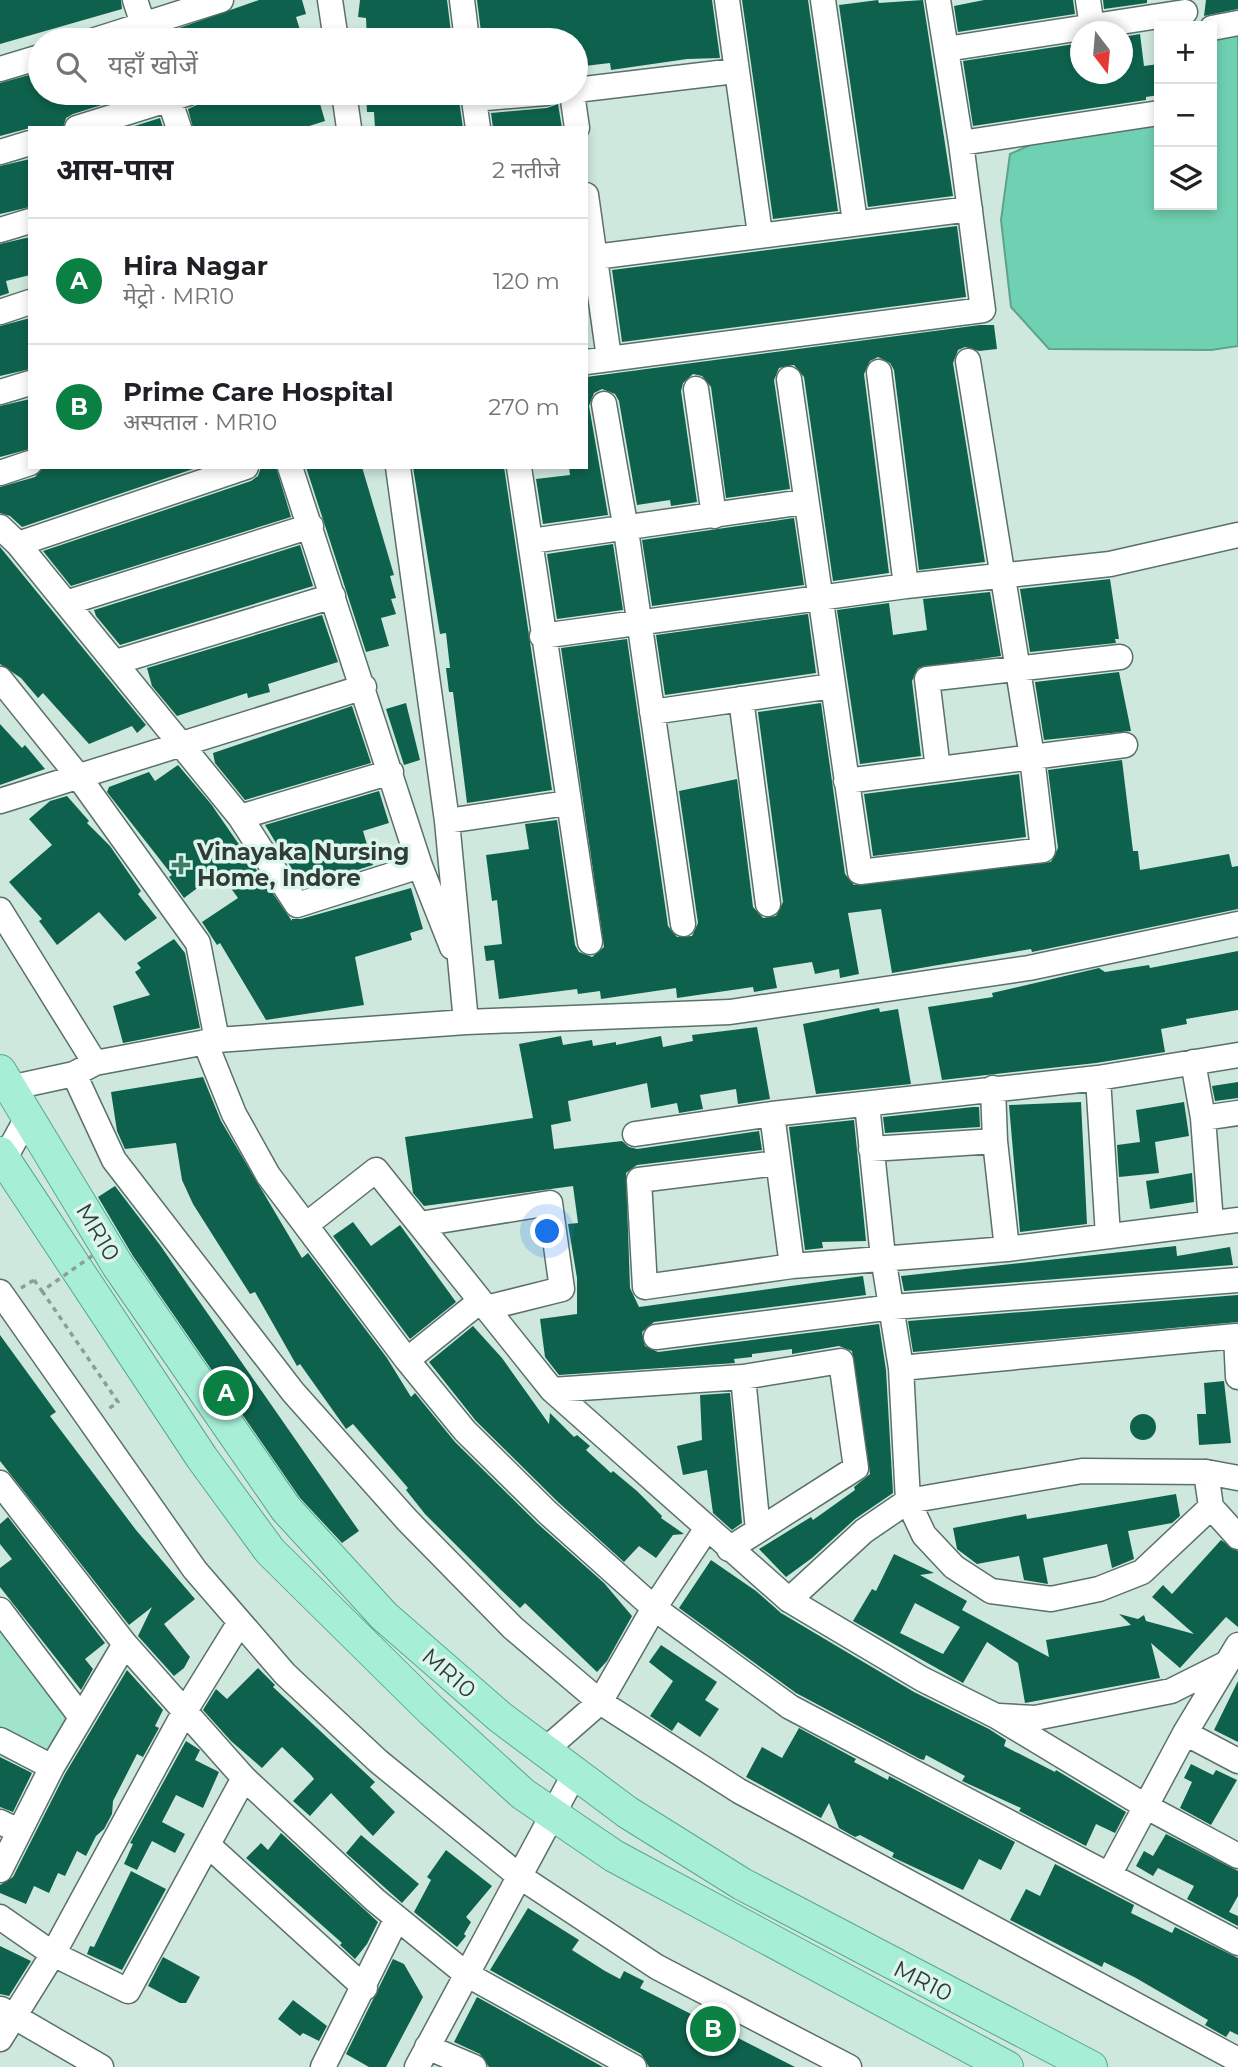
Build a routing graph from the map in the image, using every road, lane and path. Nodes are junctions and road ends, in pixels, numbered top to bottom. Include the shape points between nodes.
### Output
1 (135, 0) edge
2 (221, 0) edge
3 (330, 0) edge
4 (463, 0) edge
5 (727, 0) edge
6 (823, 0) edge
7 (938, 0) edge
8 (1088, 0) edge
9 (1186, 13) edge
10 (1091, 21) edge
11 (1132, 21) edge
12 (1238, 23) edge
13 (1217, 27) edge
14 (143, 28) edge
15 (157, 28) edge
16 (334, 28) edge
17 (466, 28) edge
18 (1070, 30) edge
19 (946, 49) junction
20 (28, 61) edge
21 (0, 69) edge
22 (735, 71) junction
23 (588, 89) edge
24 (145, 105) edge
25 (176, 105) edge
26 (346, 105) edge
27 (475, 105) edge
28 (575, 105) edge
29 (1154, 114) edge
30 (82, 126) edge
31 (179, 126) edge
32 (349, 126) edge
33 (478, 126) edge
34 (577, 126) edge
35 (961, 143) junction
36 (28, 144) edge
37 (0, 152) edge
38 (588, 209) edge
39 (970, 209) junction
40 (28, 221) edge
41 (855, 222) junction
42 (0, 230) edge
43 (760, 234) junction
44 (595, 257) junction
45 (28, 303) edge
46 (0, 312) edge
47 (598, 360) edge
48 (968, 361) dead end
49 (878, 372) dead end
50 (789, 379) dead end
51 (28, 384) edge
52 (696, 389) dead end
53 (0, 392) edge
54 (604, 404) dead end
55 (28, 464) edge
56 (239, 469) edge
57 (291, 469) edge
58 (398, 469) edge
59 (519, 469) edge
60 (0, 473) edge
61 (804, 502) junction
62 (714, 516) junction
63 (311, 526) junction
64 (626, 530) junction
65 (9, 535) edge
66 (1238, 535) edge
67 (531, 541) junction
68 (1002, 574) junction
69 (906, 586) junction
70 (333, 596) junction
71 (819, 600) junction
72 (66, 603) junction
73 (639, 624) junction
74 (542, 636) junction
75 (1120, 657) dead end
76 (116, 662) junction
77 (1018, 670) junction
78 (0, 679) edge
79 (364, 687) junction
80 (832, 687) junction
81 (741, 699) junction
82 (652, 712) junction
83 (179, 744) junction
84 (1125, 745) dead end
85 (1032, 757) junction
86 (938, 769) junction
87 (391, 772) junction
88 (78, 776) junction
89 (846, 780) junction
90 (0, 801) edge
91 (567, 803) junction
92 (240, 817) junction
93 (447, 821) junction
94 (420, 866) junction
95 (768, 904) dead end
96 (0, 910) edge
97 (682, 924) dead end
98 (1238, 924) edge
99 (590, 942) dead end
100 (464, 978) junction
101 (466, 1022) junction
102 (211, 1041) junction
103 (1238, 1055) edge
104 (1193, 1062) junction
105 (84, 1068) junction
106 (1098, 1078) junction
107 (3, 1083) edge
108 (993, 1088) junction
109 (867, 1104) junction
110 (1238, 1113) edge
111 (772, 1114) junction
112 (28, 1116) junction
113 (1203, 1118) junction
114 (635, 1134) dead end
115 (995, 1141) junction
116 (871, 1149) junction
117 (1, 1160) edge
118 (778, 1163) junction
119 (1238, 1220) edge
120 (1211, 1223) junction
121 (421, 1224) junction
122 (306, 1225) junction
123 (1108, 1236) junction
124 (1007, 1249) junction
125 (92, 1256) dead end
126 (883, 1257) junction
127 (792, 1266) junction
128 (34, 1280) dead end
129 (1238, 1280) edge
130 (43, 1291) junction
131 (0, 1292) edge
132 (483, 1305) junction
133 (893, 1307) junction
134 (656, 1337) dead end
135 (407, 1360) junction
136 (901, 1368) junction
137 (743, 1377) junction
138 (1238, 1377) edge
139 (552, 1390) junction
140 (118, 1402) dead end
141 (1206, 1472) junction
142 (1238, 1478) edge
143 (0, 1483) edge
144 (908, 1501) junction
145 (1211, 1507) junction
146 (707, 1528) junction
147 (758, 1530) junction
148 (1238, 1537) edge
149 (729, 1549) junction
150 (789, 1600) junction
151 (654, 1608) junction
152 (0, 1610) edge
153 (240, 1622) junction
154 (125, 1644) junction
155 (1232, 1654) edge
156 (600, 1702) junction
157 (185, 1710) junction
158 (996, 1716) junction
159 (81, 1717) junction
160 (1185, 1733) junction
161 (0, 1740) edge
162 (544, 1751) junction
163 (1238, 1761) edge
164 (51, 1766) junction
165 (575, 1773) junction
166 (244, 1778) junction
167 (1147, 1807) junction
168 (553, 1816) junction
169 (10, 1827) edge
170 (208, 1845) junction
171 (1238, 1856) edge
172 (0, 1870) edge
173 (1109, 1875) junction
174 (519, 1876) junction
175 (0, 1917) edge
176 (397, 1918) junction
177 (1238, 1943) edge
178 (53, 1954) junction
179 (466, 1974) junction
180 (365, 1988) junction
181 (7, 2012) edge
182 (0, 2039) edge
183 (422, 2057) edge
184 (1238, 2060) edge
185 (100, 2067) edge
186 (323, 2067) edge
187 (474, 2067) edge
188 (635, 2067) edge
189 (849, 2067) edge
190 (1007, 2067) edge
191 (1091, 2067) edge

1 - 14 street
2 - 15 street
3 - 16 street
4 - 17 street
5 - 22 street
6 - 41 street
7 - 19 street
8 - 10 street
9 - 11 street
12 - 13 street
18 - 19 street
19 - 35 street
20 - 21 street
22 - 23 street
22 - 43 street
24 - 30 street
25 - 31 street
26 - 32 street
27 - 33 street
28 - 34 street
29 - 35 street
35 - 39 street
36 - 37 street
38 - 44 street
39 - 41 street
39 - 47 street via 983,310
40 - 42 street
41 - 43 street
43 - 44 street
44 - 47 street
45 - 46 street
48 - 68 street
49 - 69 street
50 - 61 street
51 - 53 street
52 - 62 street
54 - 64 street
55 - 60 street
56 - 65 street
57 - 63 street
58 - 93 street
59 - 67 street
61 - 62 street
61 - 71 street
62 - 64 street
63 - 70 street
63 - 72 street
64 - 67 street
64 - 73 street
65 - 72 street
66 - 68 street via 1110,564
67 - 74 street
68 - 69 street
68 - 77 street
69 - 71 street
70 - 76 street
70 - 79 street
71 - 73 street
71 - 80 street
72 - 76 street
73 - 74 street
73 - 82 street
74 - 91 street
75 - 77 street
76 - 83 street
77 - 85 street
77 - 86 street via 927,678
78 - 88 street
79 - 83 street
79 - 87 street
80 - 81 street
80 - 89 street
81 - 82 street
81 - 95 street
82 - 97 street
83 - 88 street
83 - 92 street
84 - 85 street
85 - 86 street
85 - 89 street via 1043,850 860,872
86 - 89 street
87 - 92 street
87 - 94 street
88 - 90 street
88 - 102 street via 198,943
91 - 93 street
91 - 99 street
92 - 94 street via 298,905
93 - 100 street
94 - 100 street
96 - 105 street
98 - 101 street via 1029,968 730,1013
100 - 101 street
101 - 102 street
102 - 105 street
102 - 122 street via 234,1114 268,1175
103 - 104 street
104 - 106 street
104 - 113 street
105 - 107 street
105 - 156 street via 114,1160 293,1392 407,1520 513,1628
106 - 108 street
106 - 123 street
107 - 112 main road, MR10
108 - 109 street
108 - 115 street
109 - 111 street
109 - 116 street
110 - 113 street
111 - 114 street
111 - 118 street
112 - 117 street
112 - 162 main road, MR10 via 118,1266 286,1509 384,1616
113 - 120 street
115 - 116 street
115 - 124 street
116 - 126 street
117 - 168 main road, MR10 via 270,1551 432,1711
118 - 127 street
118 - 127 street via 639,1180 645,1287
119 - 120 street
120 - 123 street
121 - 122 street via 376,1170
121 - 132 street
121 - 132 street via 550,1203 562,1289
122 - 135 street
123 - 124 street
124 - 126 street
125 - 130 path, bridge
126 - 127 street
126 - 133 street
128 - 130 path, bridge
129 - 133 street
130 - 140 path
131 - 153 street via 195,1570
132 - 135 street
132 - 139 street
133 - 134 street
133 - 136 street
135 - 151 street via 465,1432
136 - 138 street via 1236,1336
136 - 144 street
137 - 139 street
137 - 147 street
137 - 147 street via 841,1361 856,1468
139 - 146 street
141 - 142 street
141 - 144 street via 1082,1471
141 - 145 street
143 - 154 street
144 - 145 street via 924,1535 954,1567 991,1591 1051,1599 1142,1573
144 - 150 street via 864,1531
145 - 148 street
146 - 149 street
146 - 151 street
147 - 149 street
149 - 150 street
150 - 158 street via 922,1679
151 - 156 street
151 - 173 street via 790,1707
152 - 159 street
153 - 157 street
153 - 174 street via 285,1674 378,1761
154 - 157 street
154 - 159 street
155 - 158 street via 1171,1691 1035,1718
155 - 160 street
156 - 162 street
156 - 184 street via 738,1791
157 - 166 street
157 - 178 street
158 - 167 street
159 - 164 street
160 - 163 street
160 - 167 street
161 - 164 street
162 - 165 main road, MR10
164 - 169 street
165 - 168 street
165 - 191 main road, MR10 via 627,1812 742,1884
166 - 170 street
166 - 176 street
167 - 171 street
167 - 173 street
168 - 174 street
168 - 190 main road, MR10 via 614,1856
169 - 172 street
170 - 178 street via 128,1991
170 - 180 street
173 - 177 street
174 - 179 street
174 - 189 street via 657,1967
175 - 178 street
176 - 179 street
176 - 180 street
178 - 181 street
179 - 183 street
179 - 188 street
180 - 186 street
181 - 182 street
181 - 185 street
183 - 187 street

